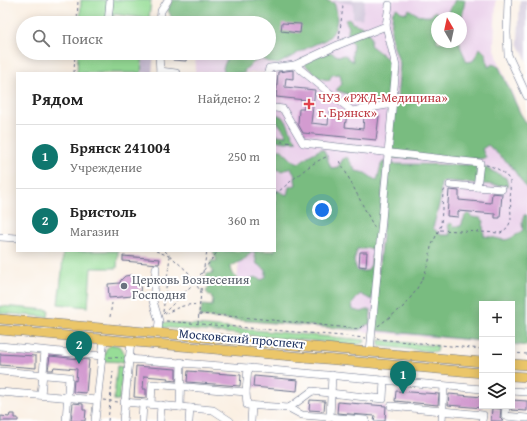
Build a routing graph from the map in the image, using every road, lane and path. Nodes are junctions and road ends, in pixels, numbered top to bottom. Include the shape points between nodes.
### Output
1 (78, 0) edge
2 (110, 0) edge
3 (168, 0) edge
4 (508, 0) edge
5 (389, 4) dead end
6 (343, 6) dead end
7 (77, 16) edge
8 (109, 16) edge
9 (161, 16) edge
10 (386, 26) junction
11 (338, 45) junction
12 (75, 60) edge
13 (159, 60) edge
14 (295, 65) junction
15 (74, 72) edge
16 (160, 72) edge
17 (268, 72) edge
18 (527, 96) edge
19 (393, 104) junction
20 (276, 108) edge
21 (276, 141) edge
22 (303, 143) junction
23 (387, 153) junction
24 (329, 156) dead end
25 (340, 161) dead end
26 (480, 163) junction
27 (450, 185) joint
28 (477, 187) junction
29 (502, 189) dead end
30 (276, 193) edge
31 (440, 230) junction
32 (0, 237) edge
33 (16, 238) edge
34 (380, 238) junction
35 (159, 252) edge
36 (166, 252) edge
37 (206, 252) edge
38 (217, 252) edge
39 (170, 256) junction
40 (156, 268) dead end
41 (203, 272) junction
42 (195, 282) junction
43 (201, 292) junction
44 (112, 304) dead end
45 (200, 305) junction
46 (199, 314) junction
47 (110, 317) dead end
48 (161, 318) junction
49 (0, 319) edge
50 (198, 324) junction
51 (372, 327) junction
52 (105, 328) junction
53 (0, 330) edge
54 (131, 330) junction
55 (158, 332) junction
56 (104, 338) junction
57 (371, 338) junction
58 (131, 341) junction
59 (0, 346) edge
60 (479, 349) edge
61 (45, 351) junction
62 (370, 352) junction
63 (515, 353) edge
64 (527, 354) edge
65 (102, 356) junction
66 (128, 359) junction
67 (182, 362) junction
68 (479, 362) edge
69 (515, 364) edge
70 (527, 365) edge
71 (248, 368) junction
72 (0, 371) edge
73 (113, 372) dead end
74 (479, 373) edge
75 (43, 375) junction
76 (332, 375) junction
77 (515, 376) edge
78 (527, 377) edge
79 (384, 380) junction
80 (180, 386) junction
81 (444, 386) junction
82 (479, 389) edge
83 (515, 391) edge
84 (0, 392) edge
85 (246, 392) junction
86 (527, 392) edge
87 (331, 393) junction
88 (41, 395) junction
89 (67, 397) junction
90 (97, 400) junction
91 (110, 401) junction
92 (124, 402) junction
93 (143, 404) junction
94 (151, 404) junction
95 (161, 405) junction
96 (252, 406) junction
97 (391, 406) dead end
98 (180, 407) junction
99 (190, 408) junction
100 (289, 408) junction
101 (506, 409) edge
102 (443, 411) junction
103 (325, 418) edge
104 (527, 418) edge
105 (366, 420) edge
106 (66, 421) edge
107 (94, 421) edge
108 (108, 421) edge
109 (123, 421) edge
110 (142, 421) edge
111 (160, 421) edge
112 (189, 421) edge
113 (230, 421) edge
114 (251, 421) edge
115 (442, 421) edge
116 (482, 421) edge

1 - 7 path
2 - 8 street
3 - 9 street
4 - 18 street via 508,55
5 - 10 street
6 - 11 path
10 - 11 street
10 - 19 street via 396,66
11 - 14 street
12 - 15 path
13 - 16 street
14 - 17 street via 269,68
14 - 19 street via 352,111
19 - 23 street
20 - 22 street via 283,109
21 - 22 path
22 - 23 street
23 - 26 street
23 - 34 street
24 - 30 path via 309,167
25 - 34 path
26 - 28 street
26 - 31 path via 494,167 510,181 511,220 508,227 501,233
27 - 28 street
27 - 31 path via 443,193
28 - 29 street
31 - 51 path via 431,247 424,276 415,292 403,307 375,328
32 - 33 street
34 - 51 street
35 - 39 path
36 - 39 path
37 - 41 path
38 - 41 path
39 - 42 path
39 - 48 path
40 - 48 street via 153,301
41 - 42 path
41 - 43 path
42 - 43 path
42 - 48 path
43 - 45 path
44 - 47 path
45 - 46 path
45 - 48 path via 181,306
46 - 50 path
46 - 51 path via 359,329 363,326
48 - 50 path
48 - 55 street
49 - 52 main road, Московский проспект
50 - 57 path
51 - 57 street
52 - 54 main road, Московский проспект
52 - 56 main road
53 - 56 main road, Московский проспект
54 - 55 main road, Московский проспект
54 - 58 main road
55 - 62 main road, Московский проспект
56 - 58 main road, Московский проспект
56 - 65 street
57 - 60 path
57 - 62 street
58 - 66 street
58 - 74 main road, Московский проспект
59 - 61 street
61 - 65 street
61 - 75 street
62 - 68 main road, Московский проспект
63 - 64 path
65 - 66 path
65 - 90 street
66 - 67 street
66 - 92 street
67 - 71 street
67 - 80 street
69 - 70 main road
71 - 76 street
71 - 85 street
72 - 75 street
73 - 91 path
75 - 88 street
75 - 89 street via 69,377
76 - 79 street
76 - 87 street
77 - 78 main road
79 - 81 street
79 - 87 street via 383,398
80 - 85 street
80 - 94 street via 152,384
80 - 98 street
81 - 82 street
81 - 102 street
83 - 86 street
84 - 88 street
85 - 96 street via 247,405
87 - 100 street via 312,391
87 - 103 street
88 - 89 street
89 - 90 street
89 - 106 street
90 - 91 path
90 - 107 street
91 - 92 path
91 - 108 path
92 - 93 street
92 - 109 street
93 - 94 street
93 - 110 street
94 - 95 street
95 - 98 street
95 - 111 street
96 - 100 street
96 - 114 street
97 - 102 street
98 - 99 street
99 - 112 street
99 - 113 street via 213,410
100 - 103 street via 302,415
101 - 104 street via 505,416
102 - 115 street
102 - 116 street via 483,415
103 - 105 street

